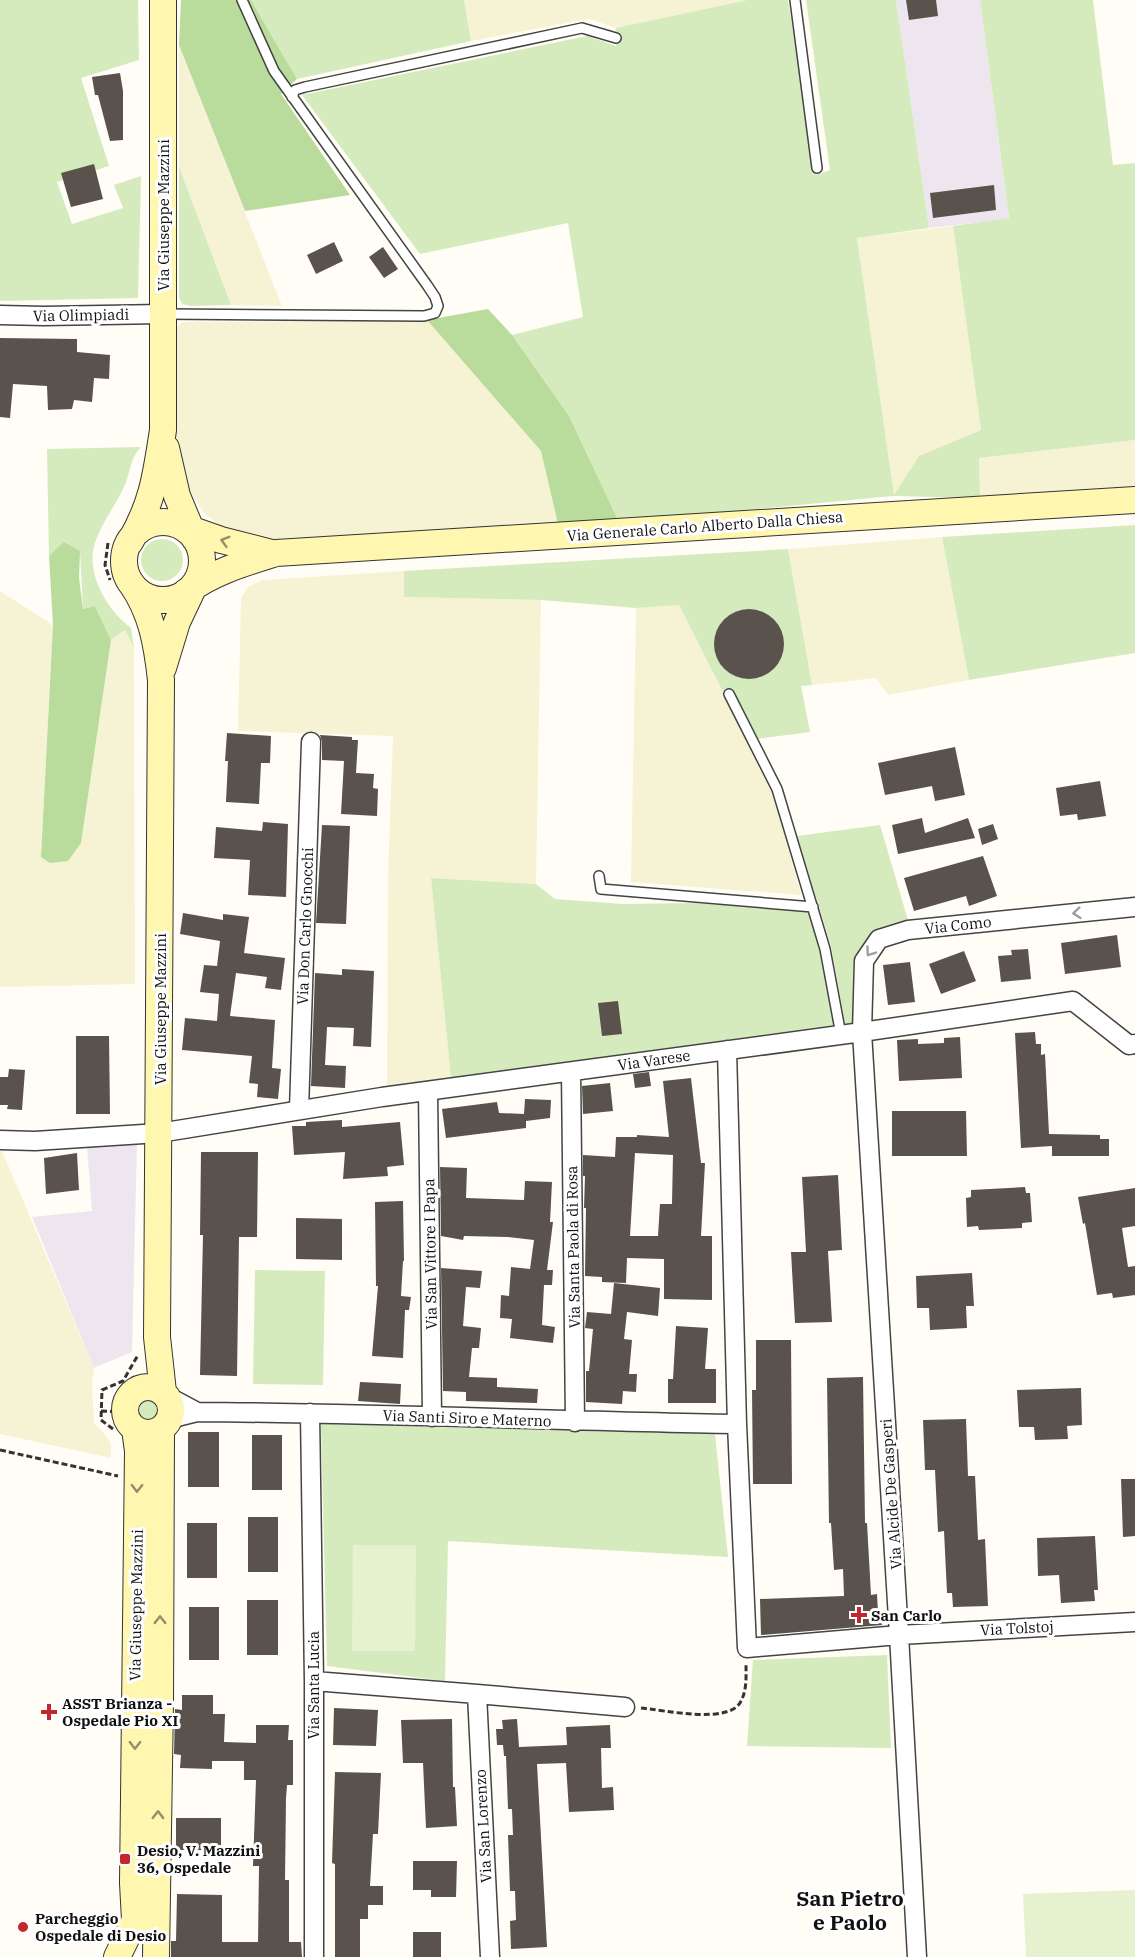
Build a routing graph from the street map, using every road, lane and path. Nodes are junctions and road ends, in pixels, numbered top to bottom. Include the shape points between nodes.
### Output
1 (163, 0) edge
2 (242, 0) edge
3 (795, 0) edge
4 (616, 38) dead end
5 (292, 97) junction
6 (817, 168) dead end
7 (162, 314) junction
8 (0, 315) edge
9 (163, 430) junction
10 (1135, 500) edge
11 (187, 532) junction
12 (129, 542) junction
13 (276, 553) junction
14 (131, 583) junction
15 (192, 586) junction
16 (161, 680) junction
17 (729, 694) dead end
18 (311, 742) dead end
19 (599, 876) dead end
20 (813, 907) junction
21 (1135, 907) edge
22 (862, 1032) junction
23 (841, 1035) junction
24 (1133, 1048) edge
25 (727, 1050) junction
26 (571, 1072) junction
27 (428, 1091) junction
28 (298, 1110) junction
29 (159, 1133) junction
30 (0, 1140) edge
31 (157, 1338) junction
32 (165, 1394) junction
33 (124, 1411) junction
34 (197, 1412) junction
35 (310, 1413) junction
36 (432, 1417) junction
37 (575, 1422) junction
38 (737, 1424) junction
39 (164, 1427) junction
40 (0, 1450) edge
41 (138, 1480) junction
42 (1135, 1622) edge
43 (899, 1635) junction
44 (747, 1648) junction
45 (314, 1681) junction
46 (477, 1694) junction
47 (625, 1707) joint
48 (117, 1957) edge
49 (156, 1957) edge
50 (314, 1957) edge
51 (489, 1957) edge
52 (917, 1957) edge

1 - 7 street, Via Giuseppe Mazzini
2 - 5 lane via 274,71
3 - 6 lane
4 - 5 lane via 582,28 305,87 295,90
5 - 7 lane via 435,297 435,313
7 - 8 street, Via Olimpiadi
7 - 9 street, Via Giuseppe Mazzini
9 - 11 street, Via Giuseppe Mazzini
9 - 12 street, Via Giuseppe Mazzini via 153,492
10 - 13 street, Via Generale Carlo Alberto Dalla Chiesa
11 - 12 street via 162,522 137,532
13 -> 11 street, Via Generale Carlo Alberto Dalla Chiesa
11 - 15 street via 202,560
12 - 14 street via 124,561
13 - 15 street, Via Generale Carlo Alberto Dalla Chiesa via 224,570
14 - 15 street via 143,594 157,599 171,599
14 - 16 street, Via Giuseppe Mazzini via 149,614
15 - 16 street, Via Giuseppe Mazzini via 169,644
16 - 29 street, Via Giuseppe Mazzini
17 - 20 lane via 777,789
18 - 28 street, Via Don Carlo Gnocchi
19 - 20 lane via 601,890
20 - 23 lane
21 -> 22 street, Via Como via 908,930 879,939 864,961
22 - 23 street, Via Varese
22 - 24 street, Via Varese via 1073,1001
22 - 43 street, Via Alcide De Gasperi
23 - 25 street, Via Varese
25 - 26 street, Via Varese
25 - 38 street
26 - 27 street, Via Varese
26 - 37 street, Via Santa Paola di Rosa
27 - 28 street, Via Varese
27 - 36 street, Via San Vittore I Papa
28 - 29 street, Via Varese
29 - 30 street, Via Varese
29 - 31 street, Via Giuseppe Mazzini
31 - 32 street, Via Giuseppe Mazzini
31 - 33 street, Via Giuseppe Mazzini
32 - 33 street via 148,1387
32 - 34 street, Via Santi Siro e Materno
32 - 39 street via 171,1415
33 - 39 street via 143,1433 152,1434
33 - 41 street, Via Giuseppe Mazzini via 138,1451
34 - 35 street, Via Santi Siro e Materno
34 - 39 street, Via Santi Siro e Materno via 177,1417
35 - 36 street, Via Santi Siro e Materno
35 - 45 street, Via Santa Lucia
36 - 37 street, Via Santi Siro e Materno
37 - 38 street, Via Santi Siro e Materno
38 - 44 street
49 -> 39 street, Via Giuseppe Mazzini
40 - 41 path
41 -> 48 street, Via Giuseppe Mazzini via 135,1920
42 - 43 street, Via Tolstoj
43 - 44 street
43 - 52 street, Via Alcide De Gasperi
44 - 47 path via 745,1689 734,1710 714,1715
45 - 46 street
45 - 50 street, Via Santa Lucia
46 - 47 street
46 - 51 street, Via San Lorenzo

